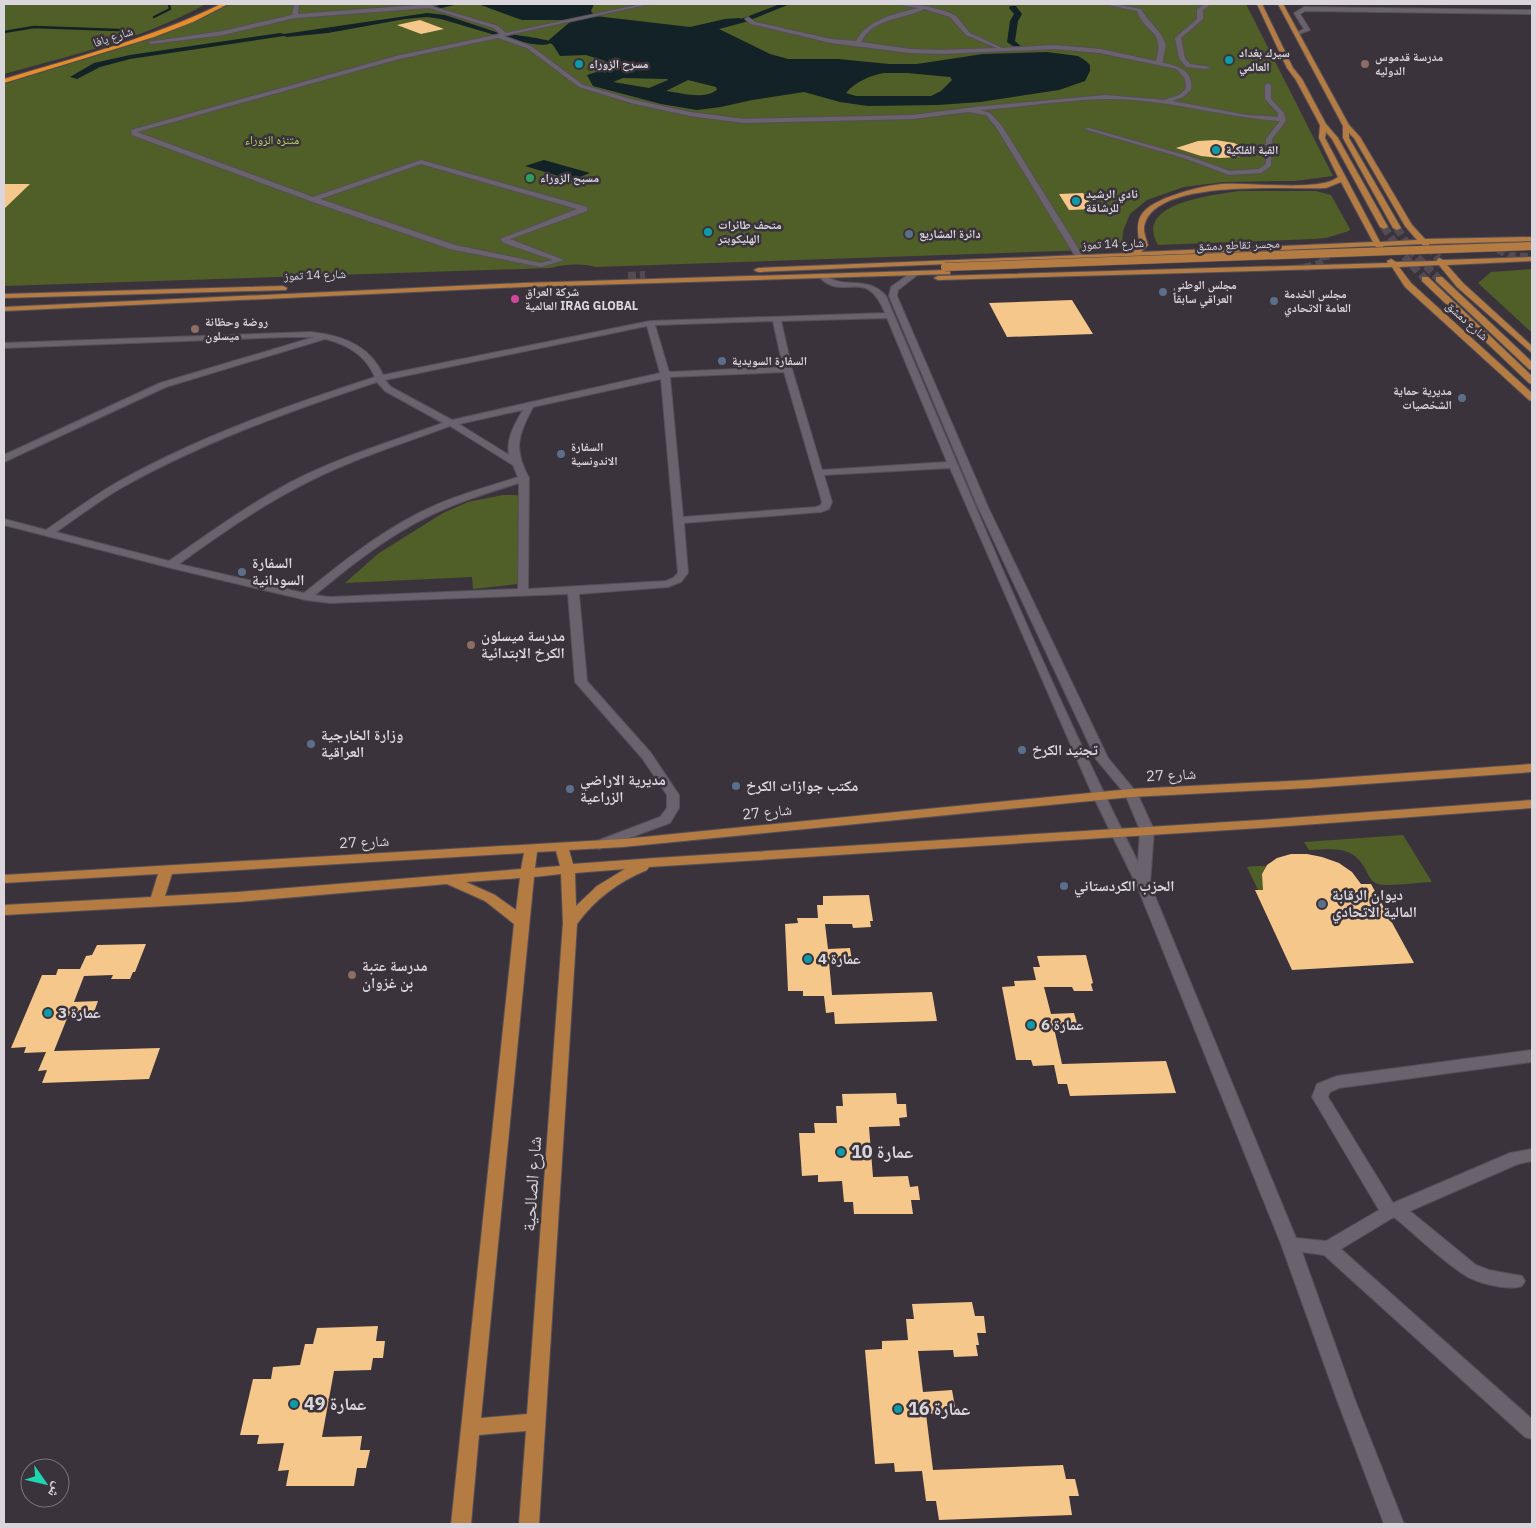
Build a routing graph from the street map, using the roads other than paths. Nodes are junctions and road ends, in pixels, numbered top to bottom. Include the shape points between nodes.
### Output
1 (214, 4) edge
2 (225, 4) edge
3 (296, 4) edge
4 (648, 4) edge
5 (899, 4) edge
6 (938, 4) edge
7 (1107, 4) edge
8 (1208, 4) edge
9 (1259, 4) edge
10 (1280, 4) edge
11 (1477, 4) edge
12 (429, 5) edge
13 (1295, 5) dead end
14 (923, 8) junction
15 (1322, 8) junction
16 (1482, 8) junction
17 (1494, 8) edge
18 (1532, 11) edge
19 (295, 16) junction
20 (1288, 17) junction
21 (748, 19) dead end
22 (1276, 22) junction
23 (1293, 26) junction
24 (504, 34) junction
25 (1298, 34) junction
26 (494, 36) junction
27 (151, 42) dead end
28 (858, 43) junction
29 (1005, 49) junction
30 (1161, 64) junction
31 (1188, 66) junction
32 (1207, 67) dead end
33 (1179, 68) junction
34 (4, 79) edge
35 (1299, 79) junction
36 (1268, 85) dead end
37 (1325, 86) junction
38 (1165, 102) junction
39 (986, 112) junction
40 (1282, 120) junction
41 (1323, 125) junction
42 (1346, 126) junction
43 (1087, 129) dead end
44 (1342, 178) junction
45 (313, 199) junction
46 (1409, 226) junction
47 (1367, 227) junction
48 (1384, 227) tunnel mouth
49 (1397, 228) tunnel mouth
50 (1532, 239) edge
51 (1456, 240) junction
52 (1425, 244) junction
53 (1336, 246) junction
54 (1379, 246) junction
55 (1532, 246) edge
56 (1532, 252) edge
57 (1135, 254) junction
58 (1079, 256) junction
59 (1532, 259) edge
60 (1440, 261) junction
61 (1489, 261) junction
62 (1392, 263) junction
63 (822, 266) junction
64 (1342, 268) junction
65 (946, 269) junction
66 (810, 273) junction
67 (645, 275) tunnel mouth
68 (628, 276) tunnel mouth
69 (911, 276) junction
70 (696, 277) junction
71 (825, 279) junction
72 (1426, 279) tunnel mouth
73 (1439, 279) tunnel mouth
74 (523, 282) junction
75 (1408, 285) junction
76 (1460, 285) junction
77 (4, 291) edge
78 (86, 292) junction
79 (4, 296) edge
80 (258, 297) junction
81 (4, 300) edge
82 (4, 304) edge
83 (4, 309) edge
84 (890, 315) junction
85 (777, 320) junction
86 (650, 324) junction
87 (328, 336) junction
88 (4, 345) edge
89 (1532, 350) edge
90 (1532, 367) edge
91 (788, 369) junction
92 (664, 375) junction
93 (378, 379) junction
94 (1532, 381) edge
95 (1532, 398) edge
96 (529, 406) junction
97 (450, 423) junction
98 (4, 460) edge
99 (515, 463) junction
100 (954, 465) junction
101 (818, 473) junction
102 (524, 478) junction
103 (679, 520) junction
104 (4, 522) edge
105 (47, 534) junction
106 (171, 565) junction
107 (573, 591) junction
108 (523, 593) junction
109 (306, 597) junction
110 (1532, 768) edge
111 (1131, 793) junction
112 (1099, 796) junction
113 (1532, 804) edge
114 (1147, 830) junction
115 (1118, 833) junction
116 (599, 845) junction
117 (561, 847) junction
118 (531, 848) junction
119 (655, 862) junction
120 (166, 870) junction
121 (568, 870) junction
122 (528, 873) junction
123 (4, 879) edge
124 (446, 880) junction
125 (1144, 886) junction
126 (156, 902) junction
127 (4, 910) edge
128 (521, 923) junction
129 (570, 923) junction
130 (1532, 1056) edge
131 (1532, 1155) edge
132 (1393, 1211) junction
133 (1290, 1244) junction
134 (1328, 1248) junction
135 (1516, 1281) dead end
136 (536, 1422) junction
137 (471, 1427) junction
138 (1532, 1430) edge
139 (460, 1524) edge
140 (529, 1524) edge
141 (1394, 1524) edge

1 - 34 highway, شارع يافا via 144,35
2 - 34 highway, شارع يافا via 152,36
3 - 19 street
4 - 24 street
5 - 14 street
6 - 14 street
7 - 30 street via 1139,10 1161,40 1164,48
8 - 31 street via 1200,9 1200,19 1178,38 1182,58
9 - 22 main road via 1266,17
10 - 20 main road
11 - 16 street
12 - 19 street
12 - 24 street via 496,26
13 - 15 street
14 - 28 street via 874,26 864,32
14 - 29 street via 951,16 969,34
15 - 16 street
15 - 17 street
15 - 25 street via 1297,12 1307,30
16 - 17 street
17 - 18 street
19 - 27 street via 217,34
20 - 22 main road
20 - 23 main road
21 - 28 street via 819,39
22 - 23 main road
22 - 35 main road via 1290,68
23 - 25 main road
24 - 26 street
25 - 37 main road
26 - 39 street via 525,45 581,86 633,102 690,114 744,120 786,120 913,117 968,110
26 - 45 street via 398,57 133,131
28 - 29 street via 925,52
29 - 30 street via 1078,48
30 - 33 street
31 - 32 street
31 - 33 street
33 - 38 street via 1188,79 1189,89
35 - 37 main road via 1313,86
35 - 41 main road
36 - 40 street via 1268,99 1281,113
37 - 42 main road
38 - 39 street via 1100,97
38 - 40 street
39 - 58 street via 999,126
40 - 43 street via 1269,139 1269,165 1261,170 1237,174
41 - 44 main road via 1322,138
41 - 48 main road via 1335,138
42 - 46 main road via 1357,137
42 - 49 main road via 1346,138
44 - 47 main road
44 - 57 main road via 1326,186 1226,186 1179,195 1157,205 1144,216 1139,228 1144,245
45 - 45 street via 453,247 541,265 557,261 504,239 584,209 421,162
46 - 51 main road via 1423,233
46 - 52 main road
47 - 53 main road via 1362,238
47 - 54 main road
50 - 51 main road, شارع 14 تموز
51 - 52 main road, شارع 14 تموز
52 - 54 main road, شارع 14 تموز
53 - 54 main road, شارع 14 تموز
53 - 57 main road, شارع 14 تموز
55 - 65 main road, مجسر تقاطع دمشق, bridge
56 - 65 main road, مجسر تقاطع دمشق
57 - 58 main road, شارع 14 تموز
58 - 63 main road, شارع 14 تموز
59 - 61 main road, شارع 14 تموز
60 - 61 main road, شارع 14 تموز
60 - 62 main road, شارع 14 تموز
60 - 76 main road, شارع دمشق
61 - 76 main road via 1465,273
62 - 64 main road, شارع 14 تموز
62 - 75 main road, شارع دمشق
63 - 66 main road
63 - 70 main road, شارع 14 تموز
64 - 69 main road, شارع 14 تموز
64 - 75 main road via 1388,275
65 - 66 main road, شارع 14 تموز
65 - 69 main road, شارع 14 تموز
66 - 69 main road, شارع 14 تموز
66 - 70 main road, شارع 14 تموز
66 - 71 main road
67 - 70 main road, شارع 14 تموز
68 - 74 main road, شارع 14 تموز
69 - 71 main road, شارع 14 تموز
69 - 111 street via 894,289 893,296 980,499 1102,760
70 - 71 main road, شارع 14 تموز
70 - 74 main road, شارع 14 تموز
71 - 84 street via 872,287 882,296
72 - 94 main road, شارع دمشق
73 - 90 main road, شارع دمشق
74 - 78 main road, شارع 14 تموز
74 - 80 main road, شارع 14 تموز
75 - 95 main road, شارع دمشق
76 - 89 main road, شارع دمشق
77 - 78 main road
78 - 79 main road, شارع 14 تموز
80 - 81 main road, شارع 14 تموز
80 - 82 main road
80 - 83 main road, شارع 14 تموز
84 - 85 street
84 - 100 street
85 - 86 street
85 - 91 street
86 - 92 street
86 - 93 street
87 - 88 street via 286,334
87 - 93 street via 349,344 364,356 374,367
87 - 98 street via 136,396
91 - 92 street
91 - 101 street
92 - 96 street
92 - 103 street
93 - 97 street via 388,389
93 - 105 street via 307,402 197,445 118,486
96 - 97 street
96 - 99 street via 514,434 512,450
97 - 99 street
97 - 106 street via 294,484 238,517
99 - 102 street
100 - 101 street
100 - 112 street
101 - 103 street via 827,502 817,510
102 - 108 street
102 - 109 street via 447,504 412,521 373,545
103 - 107 street via 683,573 677,580 668,584
104 - 105 street
105 - 106 street
106 - 109 street
107 - 108 street
107 - 116 street via 581,682 647,756 673,795 673,808 666,820
108 - 109 street via 369,600
110 - 111 main road, شارع 27
111 - 112 main road, شارع 27
111 - 114 street
112 - 115 street
112 - 116 main road, شارع 27
113 - 114 main road
114 - 115 main road
114 - 125 street
115 - 119 main road
115 - 125 street
116 - 117 main road, شارع 27
117 - 118 main road, شارع 27
117 - 121 main road, شارع الصالحية
118 - 120 main road, شارع 27
118 - 122 main road
119 - 121 main road
119 - 129 main road via 605,887
120 - 123 main road, شارع 27
120 - 126 main road
121 - 122 main road
121 - 129 main road, شارع الصالحية
122 - 124 main road
122 - 128 main road
124 - 126 main road
124 - 128 main road via 488,897
125 - 133 street
126 - 127 main road
128 - 137 main road
129 - 136 main road, شارع الصالحية
130 - 132 street via 1337,1082 1323,1088 1320,1097
131 - 132 street via 1516,1158
132 - 134 street
132 - 135 street via 1470,1270 1488,1277
133 - 134 street
133 - 141 street
134 - 138 street
136 - 137 main road
136 - 140 main road, شارع الصالحية
137 - 139 main road

